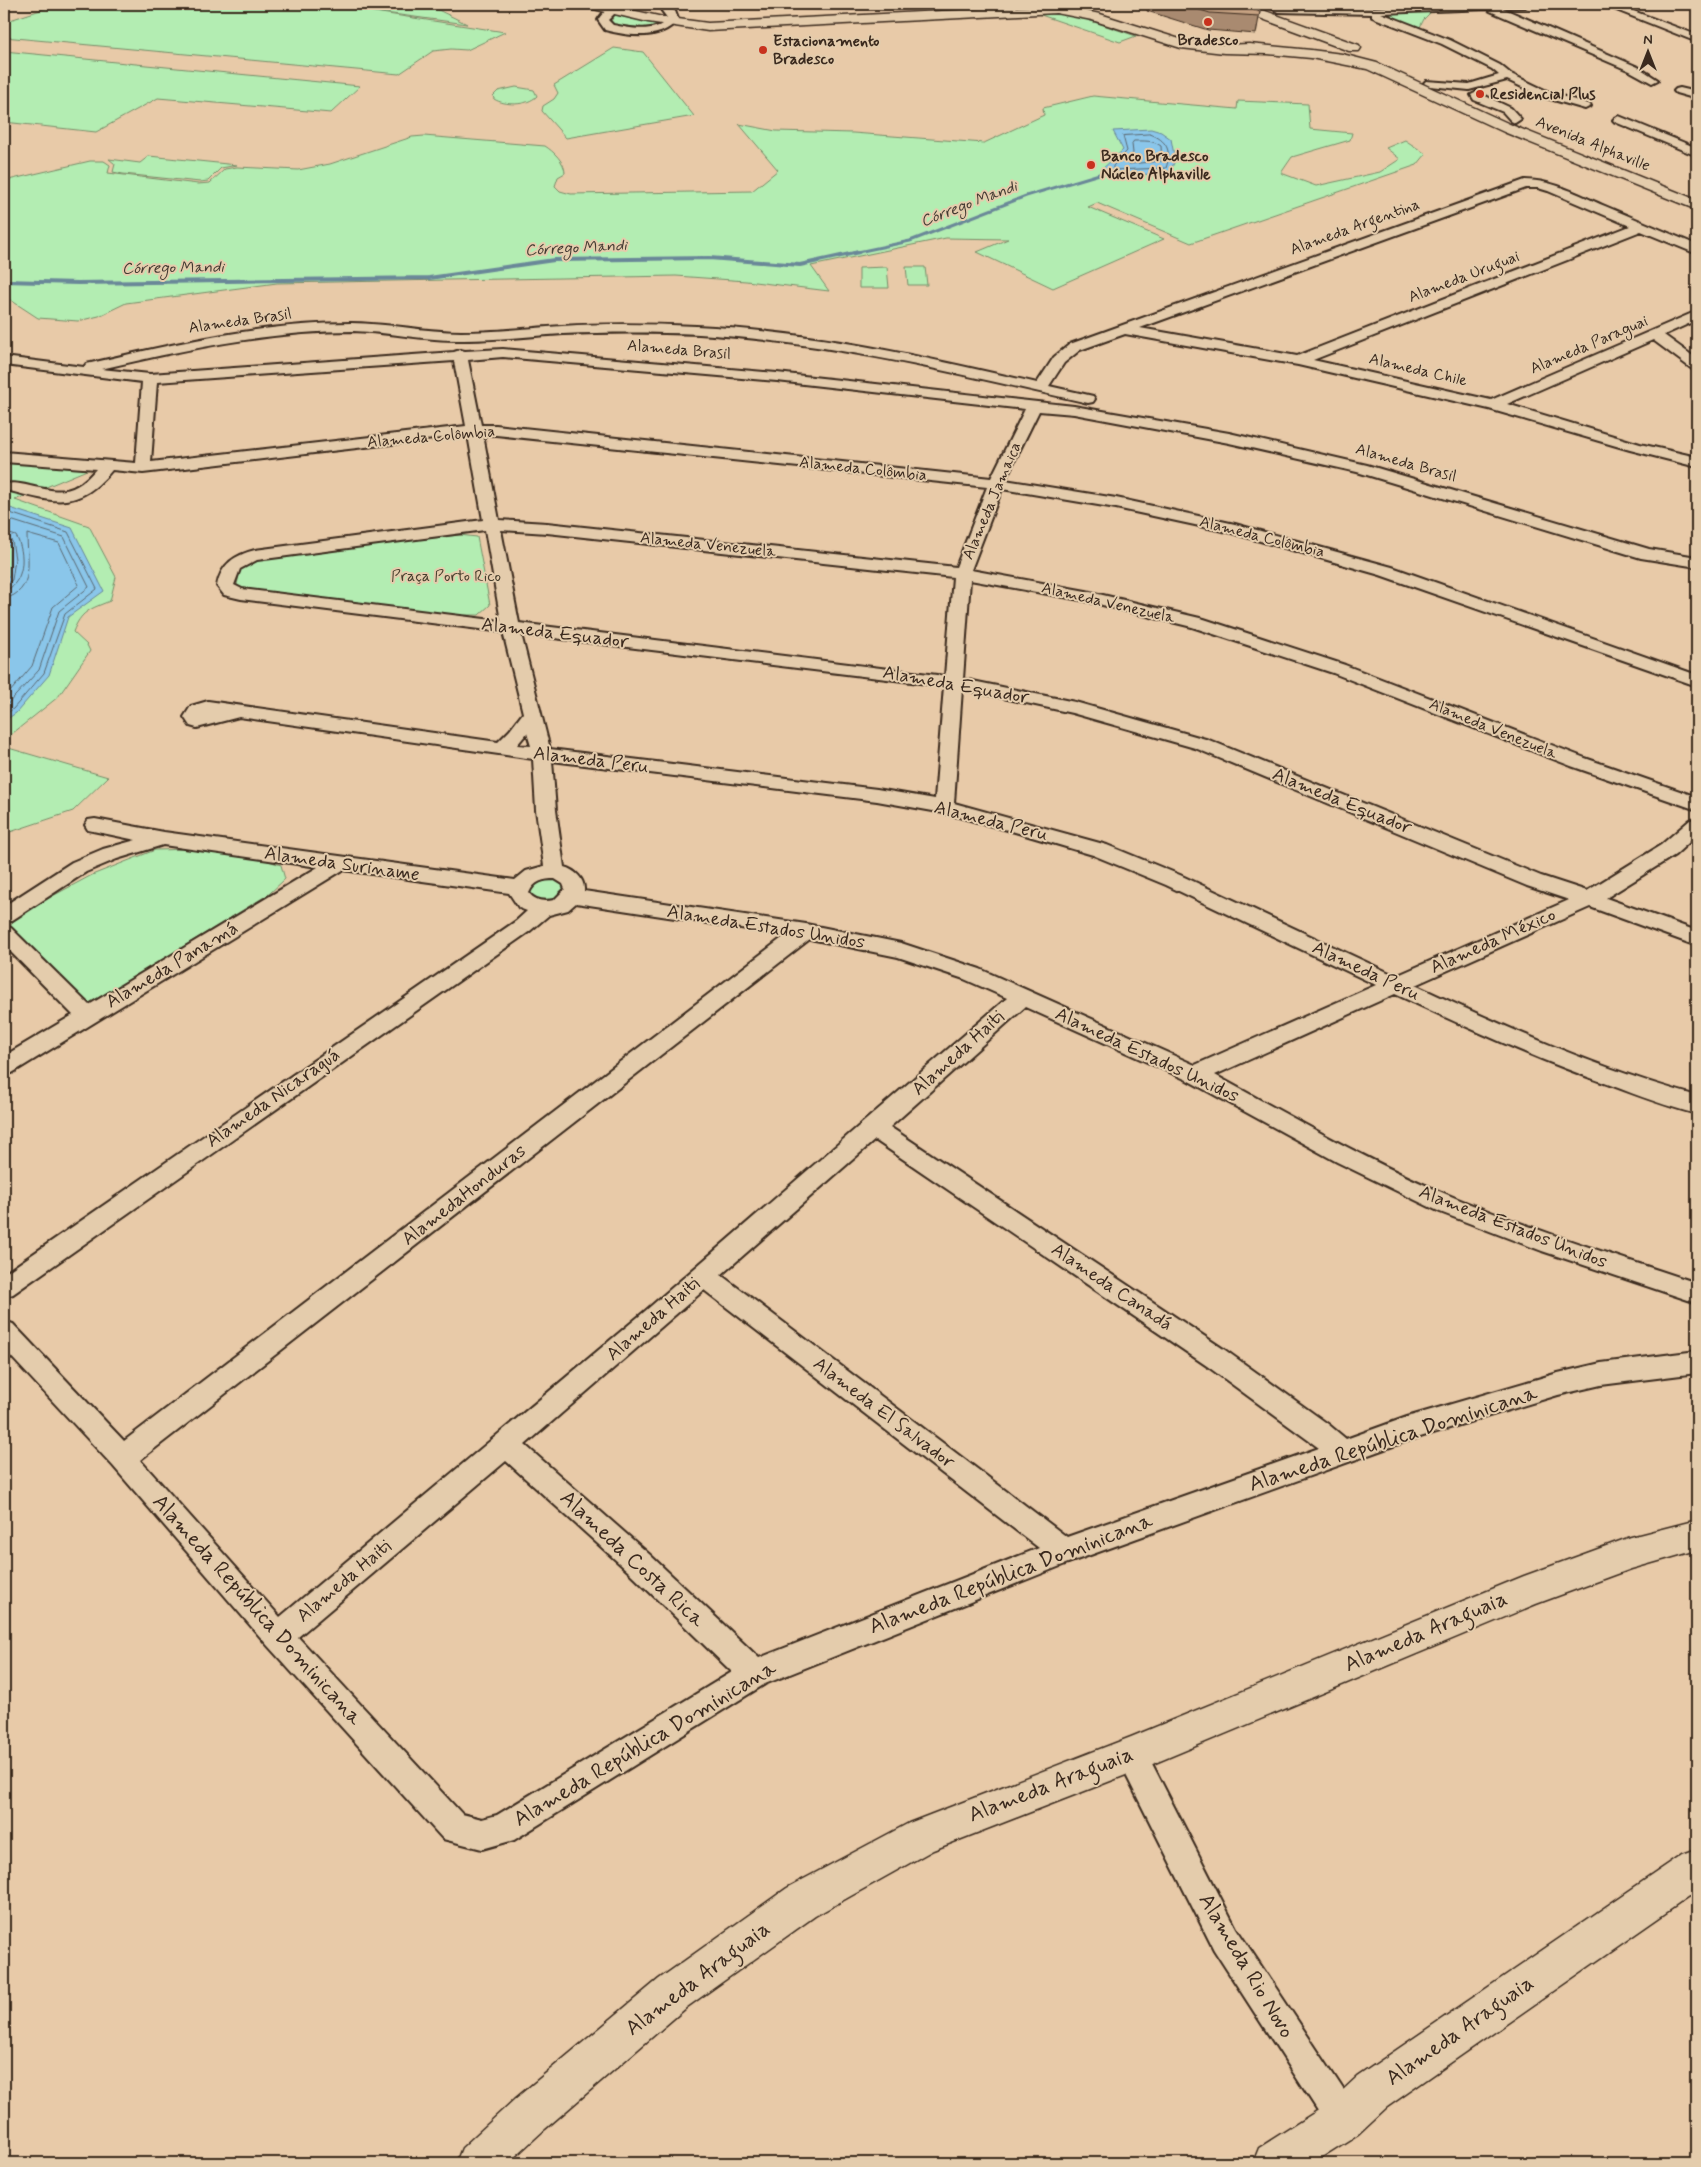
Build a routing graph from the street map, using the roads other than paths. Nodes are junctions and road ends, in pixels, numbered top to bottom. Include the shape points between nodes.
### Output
1 (590, 4) edge
2 (631, 4) edge
3 (1049, 4) edge
4 (1074, 4) edge
5 (1235, 4) edge
6 (1525, 4) edge
7 (1606, 4) edge
8 (1507, 5) edge
9 (1220, 6) edge
10 (1619, 6) edge
11 (1480, 7) junction
12 (1448, 8) junction
13 (1112, 9) dead end
14 (977, 10) junction
15 (1365, 11) junction
16 (1273, 12) junction
17 (608, 15) junction
18 (1514, 16) junction
19 (669, 17) junction
20 (852, 17) junction
21 (708, 27) junction
22 (650, 31) junction
23 (1431, 36) junction
24 (1325, 37) junction
25 (1697, 39) edge
26 (1225, 46) junction
27 (1267, 50) junction
28 (1307, 53) junction
29 (1507, 76) junction
30 (1652, 80) dead end
31 (1430, 83) junction
32 (1522, 84) junction
33 (1496, 88) junction
34 (1680, 91) dead end
35 (1697, 96) edge
36 (1490, 104) junction
37 (1585, 106) dead end
38 (1515, 119) junction
39 (1619, 120) dead end
40 (1495, 123) junction
41 (1697, 152) edge
42 (1697, 196) edge
43 (1697, 205) edge
44 (1642, 226) junction
45 (1697, 250) edge
46 (1697, 315) edge
47 (407, 330) junction
48 (1126, 330) junction
49 (1656, 335) junction
50 (385, 350) junction
51 (460, 354) junction
52 (4, 361) edge
53 (1298, 361) junction
54 (1697, 366) edge
55 (80, 370) junction
56 (978, 374) junction
57 (150, 378) junction
58 (1040, 389) junction
59 (964, 398) junction
60 (1493, 405) junction
61 (1034, 406) junction
62 (1104, 408) junction
63 (475, 430) junction
64 (4, 457) edge
65 (1697, 462) edge
66 (107, 466) junction
67 (143, 468) junction
68 (996, 483) junction
69 (12, 487) dead end
70 (491, 524) junction
71 (1697, 548) edge
72 (1697, 562) edge
73 (962, 573) junction
74 (511, 628) junction
75 (1697, 681) edge
76 (954, 682) junction
77 (237, 712) dead end
78 (533, 712) junction
79 (502, 748) junction
80 (542, 754) junction
81 (1697, 804) edge
82 (944, 807) junction
83 (1697, 825) edge
84 (164, 839) junction
85 (340, 863) junction
86 (80, 866) junction
87 (555, 872) junction
88 (1534, 881) junction
89 (520, 888) junction
90 (573, 896) junction
91 (1579, 898) junction
92 (542, 909) junction
93 (4, 916) edge
94 (1549, 916) junction
95 (806, 931) junction
96 (4, 933) edge
97 (1697, 939) edge
98 (1394, 985) junction
99 (1022, 996) junction
100 (87, 1016) junction
101 (4, 1067) edge
102 (1195, 1074) junction
103 (1697, 1105) edge
104 (875, 1128) junction
105 (704, 1275) junction
106 (4, 1287) edge
107 (1697, 1293) edge
108 (4, 1332) edge
109 (1697, 1362) edge
110 (508, 1445) junction
111 (1343, 1453) junction
112 (122, 1458) junction
113 (1697, 1535) edge
114 (1064, 1552) junction
115 (278, 1636) junction
116 (756, 1674) junction
117 (1131, 1755) junction
118 (1697, 1868) edge
119 (1343, 2118) junction
120 (477, 2163) edge
121 (1274, 2163) edge

1 - 17 main road
2 - 17 street
2 - 19 main road
3 - 14 main road
4 - 26 main road, Avenida Alphaville via 1168,36
5 - 16 main road, Avenida Alphaville
6 - 8 street
7 - 10 street
8 - 11 street
8 - 18 street via 1508,12
9 - 16 main road
10 - 25 street
11 - 12 street
11 - 18 street
12 - 15 street
12 - 23 street via 1432,17
13 - 26 main road via 1175,33
14 - 20 main road
14 - 27 main road via 1067,10 1181,44
15 - 16 street
15 - 23 street
16 - 24 main road, Avenida Alphaville
17 - 19 main road
17 - 22 street via 609,28
18 - 30 street
19 - 20 main road
19 - 21 main road
19 - 22 street
20 - 21 main road
21 - 22 main road
23 - 29 street via 1496,67
24 - 28 main road via 1332,49
24 - 31 main road, Avenida Alphaville
26 - 27 main road, Avenida Alphaville
27 - 28 main road, Avenida Alphaville
28 - 40 main road, Avenida Alphaville via 1350,59 1372,66
29 - 32 street
29 - 33 street
31 - 33 street
31 - 38 main road, Avenida Alphaville
32 - 33 street
32 - 37 street
33 - 36 street via 1489,99
33 - 36 street via 1479,94 1478,98
34 - 35 street
36 - 38 street via 1507,110
38 - 40 main road
38 - 42 main road, Avenida Alphaville
39 - 41 street
40 - 43 main road, Avenida Alphaville
44 - 45 street, Alameda Argentina
44 - 48 street, Alameda Argentina via 1552,188 1525,184
44 - 53 street, Alameda Uruguai
46 - 49 street, Alameda Paraguai
47 - 50 street, Alameda Brasil
47 - 55 street, Alameda Brasil via 351,327 265,334 185,347
47 - 56 street, Alameda Brasil via 461,336 600,329 699,330 866,350
48 - 53 street, Alameda Chile
48 - 58 street, Alameda Argentina via 1075,347 1058,360
49 - 54 street
49 - 60 street, Alameda Paraguai
50 - 51 street, Alameda Brasil
50 - 57 street, Alameda Brasil
51 - 59 street, Alameda Brasil via 503,352 552,356
51 - 63 street
52 - 55 street, Alameda Brasil
53 - 60 street, Alameda Chile
55 - 57 street, Alameda Brasil
56 - 58 street, Alameda Brasil
56 - 59 street via 964,384
57 - 67 street
58 - 62 street, Alameda Brasil
59 - 61 street, Alameda Brasil
60 - 65 street, Alameda Chile via 1634,447
61 - 62 street, Alameda Brasil
61 - 68 street, Alameda Jamaica
62 - 71 street, Alameda Brasil via 1232,425 1455,483 1657,542
62 - 72 street, Alameda Brasil via 1360,468 1647,554
63 - 67 street, Alameda Colômbia
63 - 68 street, Alameda Colômbia via 584,438
63 - 70 street
64 - 66 street, Alameda Colômbia
66 - 67 street, Alameda Colômbia
66 - 69 street via 92,485 75,495 50,495
68 - 73 street, Alameda Jamaica
68 - 75 street, Alameda Colômbia via 1116,502 1236,529 1386,571
70 - 73 street, Alameda Venezuela
70 - 74 street
70 - 74 street, Alameda Equador via 254,555 232,566 225,586 241,594
73 - 76 street, Alameda Jamaica
73 - 81 street, Alameda Venezuela via 1086,596 1198,623 1339,669 1578,762
74 - 76 street, Alameda Equador
74 - 78 street
76 - 82 street, Alameda Jamaica
76 - 88 street, Alameda Equador via 1075,708 1202,744
77 - 79 street, Alameda Peru
78 - 79 street
78 - 80 street
79 - 80 street, Alameda Peru
80 - 82 street, Alameda Peru via 877,794
80 - 87 street
82 - 98 street, Alameda Peru via 1020,826 1109,854 1173,880
83 - 91 street, Alameda México via 1668,850
84 - 85 street, Alameda Suriname
84 - 86 street, Alameda Suriname
84 - 86 street, Alameda Suriname via 95,825 102,844
85 - 89 street, Alameda Suriname
85 - 100 street, Alameda Panamá
86 - 93 street, Alameda Suriname
87 - 89 street via 531,876
87 - 90 street via 564,874 574,883
88 - 91 street, Alameda Equador
88 - 94 street
89 - 92 street via 521,898 526,904
90 - 92 street via 560,905
90 - 95 street, Alameda Estados Unidos
91 - 94 street, Alameda México
91 - 97 street, Alameda Equador
92 - 106 street, Alameda Nicaraguá
94 - 98 street, Alameda México
95 - 99 street, Alameda Estados Unidos via 901,950 972,974
95 - 112 street, AlamedaHonduras
96 - 100 street
98 - 102 street, Alameda México
98 - 103 street, Alameda Peru via 1502,1035 1575,1064
99 - 102 street, Alameda Estados Unidos
99 - 104 street, Alameda Haiti
100 - 101 street, Alameda Panamá
102 - 107 street, Alameda Estados Unidos via 1344,1156 1448,1205
104 - 105 street, Alameda Haiti
104 - 111 street, Alameda Canadá via 1216,1358
105 - 110 street, Alameda Haiti
105 - 114 street, Alameda El Salvador
108 - 112 street, Alameda República Dominicana
109 - 111 street, Alameda República Dominicana via 1601,1374 1558,1384 1407,1429
110 - 115 street, Alameda Haiti
110 - 116 street, Alameda Costa Rica
111 - 114 street, Alameda República Dominicana
112 - 115 street, Alameda República Dominicana
113 - 117 main road, Alameda Araguaia via 1661,1543 1524,1592
114 - 116 street, Alameda República Dominicana
115 - 116 street, Alameda República Dominicana via 454,1828 482,1834 504,1828
117 - 119 street, Alameda Rio Novo via 1225,1939
117 - 120 main road, Alameda Araguaia via 922,1836 801,1902 673,1993
118 - 119 main road, Alameda Araguaia via 1372,2092
119 - 121 main road, Alameda Araguaia

